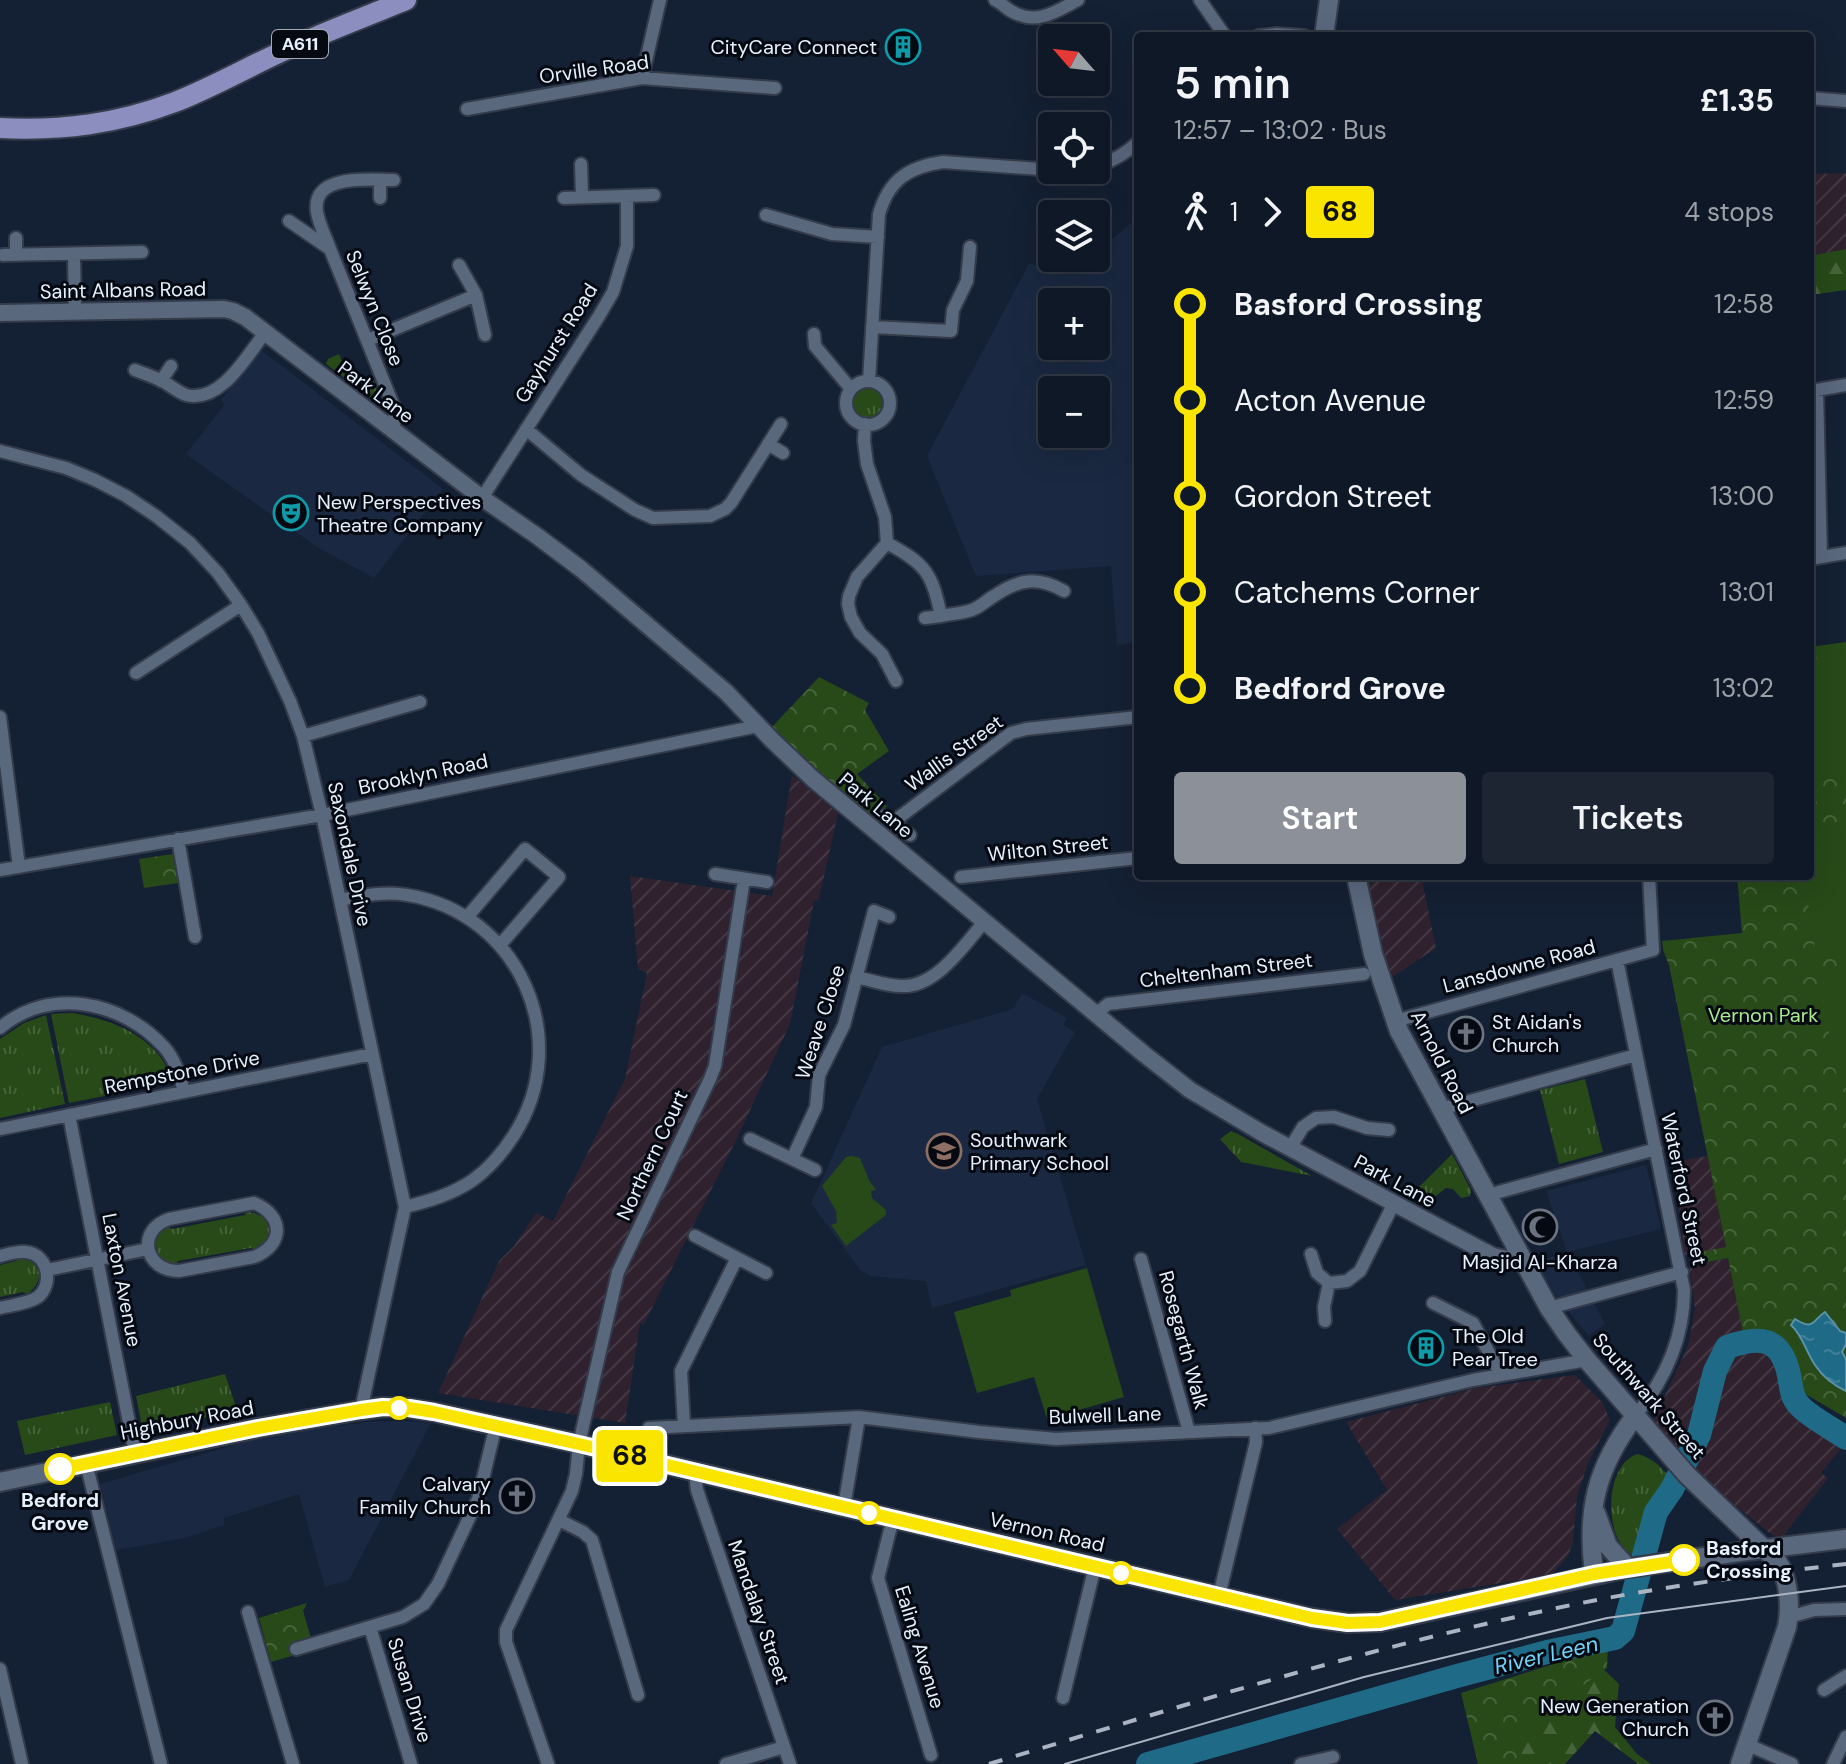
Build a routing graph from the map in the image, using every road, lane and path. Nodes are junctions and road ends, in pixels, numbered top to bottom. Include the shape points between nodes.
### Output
1 (406, 0) edge
2 (660, 0) edge
3 (1078, 0) edge
4 (1200, 0) edge
5 (1329, 0) edge
6 (998, 1) edge
7 (1222, 32) edge
8 (1325, 32) edge
9 (642, 78) junction
10 (775, 88) dead end
11 (1814, 98) edge
12 (1846, 101) edge
13 (467, 109) dead end
14 (0, 128) edge
15 (1134, 146) edge
16 (1110, 161) edge
17 (581, 164) dead end
18 (1038, 169) edge
19 (654, 195) dead end
20 (627, 196) junction
21 (582, 197) junction
22 (380, 198) dead end
23 (564, 198) dead end
24 (766, 215) dead end
25 (289, 221) dead end
26 (878, 237) junction
27 (16, 238) dead end
28 (970, 247) dead end
29 (330, 249) junction
30 (142, 252) dead end
31 (74, 254) junction
32 (459, 265) dead end
33 (476, 295) junction
34 (75, 311) junction
35 (0, 313) edge
36 (245, 317) joint
37 (872, 327) junction
38 (265, 333) junction
39 (814, 334) dead end
40 (485, 335) dead end
41 (368, 340) junction
42 (171, 366) dead end
43 (135, 370) dead end
44 (161, 381) junction
45 (869, 381) junction
46 (1846, 385) edge
47 (851, 389) junction
48 (781, 424) dead end
49 (865, 424) junction
50 (390, 428) junction
51 (526, 429) junction
52 (768, 444) junction
53 (0, 451) edge
54 (783, 453) dead end
55 (482, 498) junction
56 (887, 543) junction
57 (1846, 553) edge
58 (1816, 558) edge
59 (1064, 591) dead end
60 (241, 605) junction
61 (941, 616) junction
62 (925, 618) dead end
63 (136, 673) dead end
64 (896, 681) dead end
65 (420, 702) dead end
66 (0, 717) edge
67 (1134, 717) edge
68 (758, 726) junction
69 (303, 736) junction
70 (322, 815) junction
71 (910, 835) dead end
72 (178, 839) junction
73 (1134, 858) edge
74 (19, 867) junction
75 (0, 870) edge
76 (715, 874) dead end
77 (961, 877) dead end
78 (744, 879) junction
79 (1357, 880) edge
80 (1649, 880) edge
81 (767, 882) dead end
82 (340, 900) junction
83 (468, 916) junction
84 (889, 917) dead end
85 (985, 921) junction
86 (195, 937) dead end
87 (500, 945) junction
88 (1617, 960) junction
89 (1364, 974) dead end
90 (856, 977) junction
91 (1096, 1014) junction
92 (1395, 1021) junction
93 (0, 1028) edge
94 (372, 1054) junction
95 (1636, 1055) junction
96 (184, 1092) junction
97 (1441, 1109) junction
98 (69, 1115) junction
99 (0, 1129) edge
100 (1389, 1130) dead end
101 (750, 1139) dead end
102 (1290, 1148) junction
103 (1656, 1149) junction
104 (792, 1159) junction
105 (815, 1170) dead end
106 (1488, 1195) junction
107 (1394, 1203) junction
108 (405, 1207) junction
109 (695, 1236) dead end
110 (148, 1249) junction
111 (1311, 1254) dead end
112 (0, 1256) edge
113 (1521, 1256) junction
114 (737, 1258) junction
115 (1141, 1259) dead end
116 (97, 1260) junction
117 (47, 1270) junction
118 (1682, 1272) junction
119 (766, 1273) dead end
120 (1329, 1283) junction
121 (1433, 1303) dead end
122 (0, 1308) edge
123 (1549, 1308) junction
124 (1325, 1321) dead end
125 (1587, 1360) junction
126 (1501, 1375) junction
127 (383, 1407) joint
128 (361, 1410) junction
129 (1635, 1416) junction
130 (859, 1417) junction
131 (496, 1425) junction
132 (684, 1426) junction
133 (1255, 1428) junction
134 (1189, 1432) junction
135 (579, 1444) junction
136 (135, 1453) junction
137 (640, 1458) junction
138 (86, 1463) junction
139 (698, 1472) junction
140 (0, 1482) edge
141 (1592, 1502) junction
142 (844, 1507) junction
143 (893, 1518) junction
144 (559, 1520) junction
145 (1846, 1539) edge
146 (1764, 1549) junction
147 (1095, 1566) junction
148 (1628, 1568) junction
149 (1594, 1574) junction
150 (1219, 1596) junction
151 (1846, 1609) edge
152 (248, 1612) dead end
153 (1789, 1617) junction
154 (252, 1626) junction
155 (370, 1627) junction
156 (238, 1630) dead end
157 (296, 1649) dead end
158 (0, 1669) edge
159 (1846, 1676) edge
160 (633, 1678) junction
161 (618, 1683) dead end
162 (1824, 1690) dead end
163 (638, 1695) dead end
164 (1063, 1698) dead end
165 (1846, 1737) edge
166 (927, 1740) junction
167 (913, 1744) dead end
168 (1746, 1744) junction
169 (784, 1747) junction
170 (931, 1755) dead end
171 (1333, 1757) dead end
172 (22, 1764) edge
173 (161, 1764) edge
174 (293, 1764) edge
175 (411, 1764) edge
176 (548, 1764) edge
177 (726, 1764) edge
178 (790, 1764) edge
179 (1301, 1764) edge
180 (1740, 1764) edge
181 (1792, 1764) edge
182 (1833, 1764) edge

1 - 14 main road, A611 via 149,111 79,127
2 - 9 street
3 - 6 street via 1042,18 1026,18
4 - 7 street
5 - 8 main road
9 - 10 street, Orville Road
9 - 13 street, Orville Road
11 - 12 street
15 - 16 street
17 - 21 street
18 - 26 street via 924,165 900,178 883,198
19 - 20 street
20 - 21 street
20 - 51 street, Gayhurst Road via 627,246 613,292
21 - 23 street
22 - 29 street via 387,180 347,180 327,187 317,211
24 - 26 street via 832,234
25 - 29 street, Selwyn Close
26 - 37 street
27 - 31 street via 10,255
28 - 37 street via 967,281 953,310 951,331
29 - 41 street, Selwyn Close
30 - 31 street
31 - 34 street
32 - 33 street
33 - 40 street
33 - 41 street
34 - 35 street, Saint Albans Road
34 - 36 street, Saint Albans Road via 224,309
36 - 38 street, Park Lane
37 - 45 street
38 - 44 street via 224,385 211,393 184,394
38 - 50 street, Park Lane
39 - 47 street via 815,346
41 - 50 street, Selwyn Close via 394,407
42 - 44 street
43 - 44 street
45 - 47 street
45 - 49 street via 882,386 890,404 884,417
46 - 58 street via 1817,390
47 - 49 street via 849,414
48 - 52 street
49 - 56 street via 867,464 885,517
50 - 55 street, Park Lane
51 - 52 street via 581,475 653,518 710,516 725,509
51 - 55 street, Gayhurst Road
52 - 54 street
53 - 60 street, Saxondale Drive via 66,468 126,496 190,543
55 - 68 street, Park Lane via 581,569 726,692
56 - 61 street via 912,556 926,571
56 - 64 street via 857,577 848,604 860,633 882,654
57 - 58 street
59 - 61 street via 1049,582 1019,583 973,610
60 - 63 street
60 - 69 street, Saxondale Drive via 275,666
61 - 62 street
65 - 69 street
66 - 74 street
67 - 71 street, Wallis Street via 1011,733 889,819
68 - 70 street, Brooklyn Road
68 - 85 street, Park Lane via 813,779
69 - 70 street, Saxondale Drive
70 - 72 street, Brooklyn Road
70 - 82 street, Saxondale Drive
72 - 74 street, Brooklyn Road
72 - 86 street
73 - 77 street, Wilton Street
74 - 75 street, Brooklyn Road
76 - 78 street
78 - 81 street
78 - 135 street, Northern Court via 715,1066 618,1272
79 - 92 main road, Arnold Road
80 - 88 street, Lansdowne Road via 1653,950
82 - 83 street via 405,894
82 - 94 street, Saxondale Drive
83 - 87 street
83 - 87 street via 525,849 559,877
84 - 90 street, Weave Close via 874,911
85 - 90 street via 930,979 901,986
85 - 91 street, Park Lane
87 - 108 street via 535,1010 540,1048 537,1081 523,1121 501,1154 473,1180 439,1198
88 - 92 street, Lansdowne Road
88 - 95 street, Waterford Street
89 - 91 street, Cheltenham Street via 1108,1004
90 - 104 street, Weave Close via 844,1025 819,1075 816,1107
91 - 102 street, Park Lane via 1190,1090
92 - 97 main road, Arnold Road
93 - 96 street via 46,1005 93,1005 118,1013 165,1048
94 - 96 street, Rempstone Drive
94 - 108 street, Saxondale Drive
95 - 97 street
95 - 103 street, Waterford Street
96 - 98 street, Rempstone Drive
97 - 106 main road, Arnold Road
98 - 99 street, Rempstone Drive
98 - 116 street, Laxton Avenue
100 - 102 street via 1316,1118
101 - 104 street
102 - 107 street, Park Lane
103 - 106 street
103 - 118 street, Waterford Street
104 - 105 street
106 - 113 main road, Arnold Road
107 - 113 street, Park Lane via 1493,1256
107 - 120 street via 1360,1271 1347,1281
108 - 128 street, Saxondale Drive
109 - 114 street
110 - 110 street via 148,1239 160,1222 254,1203 275,1218 278,1231 265,1253 179,1271 159,1267
110 - 116 street
111 - 120 street via 1317,1273
112 - 117 street via 24,1251 43,1261
113 - 123 main road, Southwark Street
114 - 119 street
114 - 132 street via 681,1371
115 - 134 street, Rosegarth Walk
116 - 117 street
116 - 136 street, Laxton Avenue
117 - 122 street via 41,1294
118 - 123 street
118 - 129 street, Waterford Street via 1684,1306 1677,1341 1652,1396
120 - 124 street
121 - 126 street via 1473,1323
123 - 125 main road, Southwark Street
125 - 126 street, Bulwell Lane
125 - 129 main road, Southwark Street
126 - 133 street, Bulwell Lane
127 - 128 main road, Highbury Road
127 - 131 main road, Vernon Road
128 - 136 main road, Highbury Road
129 - 141 main road via 1618,1438
129 - 146 main road, Southwark Street
130 - 132 street, Bulwell Lane
130 - 134 street, Bulwell Lane via 1056,1439
130 - 142 street
131 - 135 main road, Vernon Road
131 - 155 street via 478,1499 438,1584 424,1604
132 - 137 street, Bulwell Lane via 649,1428
133 - 134 street, Bulwell Lane
133 - 150 street
135 - 137 main road, Vernon Road
135 - 144 street, Northern Court via 572,1491
136 - 138 main road, Highbury Road
137 - 139 main road, Vernon Road
138 - 140 main road, Highbury Road
138 - 173 street
139 - 142 main road, Vernon Road
139 - 169 street, Mandalay Street via 697,1490
141 - 148 main road via 1608,1546
141 - 149 main road
142 - 143 main road, Vernon Road
143 - 147 main road, Vernon Road
143 - 166 street, Ealing Avenue via 878,1578
144 - 160 street via 592,1540
144 - 176 street, Northern Court via 506,1630
145 - 146 main road, Vernon Road
146 - 148 main road, Vernon Road
146 - 153 main road, Southwark Street via 1783,1571
147 - 150 main road, Vernon Road
147 - 164 street
148 - 149 main road, Vernon Road
149 - 150 main road, Vernon Road via 1380,1622 1312,1618
151 - 153 street
152 - 154 street
153 - 168 main road
154 - 156 street
154 - 174 street
155 - 157 street
155 - 175 street, Susan Drive
158 - 172 street
159 - 162 street
160 - 161 street
160 - 163 street
165 - 182 street
166 - 167 street, Ealing Avenue
166 - 170 street, Ealing Avenue
168 - 180 main road
168 - 181 street
169 - 177 street
169 - 178 street, Mandalay Street
171 - 179 street

